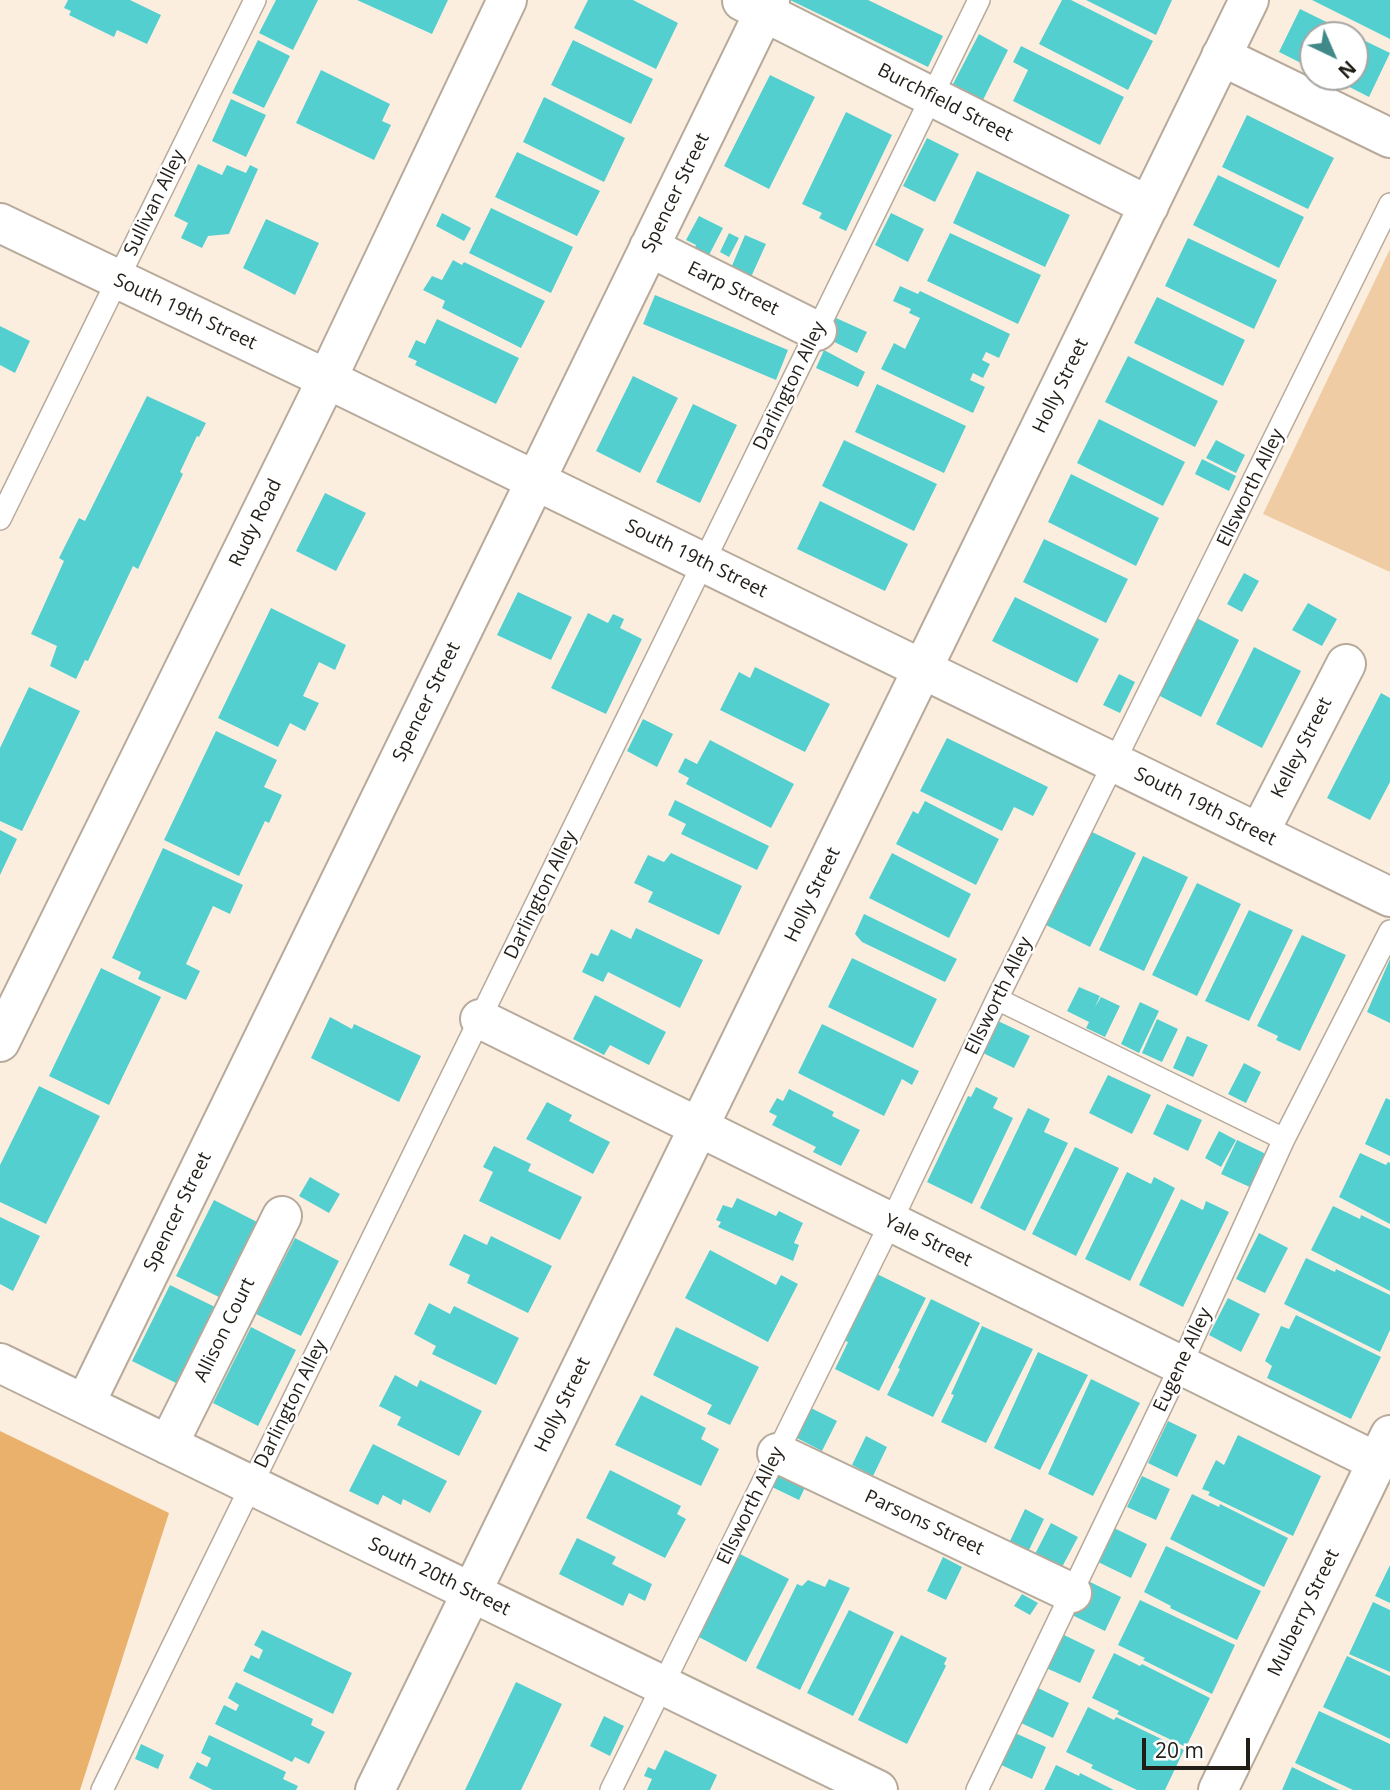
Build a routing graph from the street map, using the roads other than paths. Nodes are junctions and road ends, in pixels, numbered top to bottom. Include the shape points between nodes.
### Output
1 (255, 0) edge
2 (507, 0) edge
3 (979, 0) edge
4 (1249, 0) edge
5 (758, 4) edge
6 (1221, 55) junction
7 (932, 96) junction
8 (1390, 138) edge
9 (1390, 204) edge
10 (1149, 205) junction
11 (0, 223) edge
12 (649, 247) junction
13 (117, 280) junction
14 (817, 331) junction
15 (327, 379) junction
16 (535, 481) junction
17 (0, 519) edge
18 (704, 563) junction
19 (1346, 664) dead end
20 (923, 669) junction
21 (1115, 763) junction
22 (1259, 833) junction
23 (1390, 897) edge
24 (1390, 931) edge
25 (997, 999) junction
26 (480, 1019) junction
27 (0, 1042) edge
28 (699, 1127) junction
29 (1284, 1139) junction
30 (282, 1216) dead end
31 (891, 1222) junction
32 (0, 1363) edge
33 (1181, 1365) junction
34 (85, 1404) junction
35 (167, 1445) junction
36 (1383, 1448) edge
37 (777, 1453) junction
38 (251, 1486) junction
39 (471, 1592) junction
40 (1072, 1593) junction
41 (663, 1685) junction
42 (102, 1790) edge
43 (375, 1790) edge
44 (611, 1790) edge
45 (878, 1790) edge
46 (976, 1790) edge
47 (1218, 1790) edge

1 - 13 lane, Sullivan Alley
2 - 15 street, Rudy Road
3 - 7 lane, Darlington Alley
4 - 6 street, Holly Street
5 - 7 street, Burchfield Street
5 - 12 street, Spencer Street
6 - 8 street
6 - 10 street, Holly Street
7 - 10 street, Burchfield Street
7 - 14 lane, Darlington Alley
9 - 21 lane, Ellsworth Alley
10 - 20 street, Holly Street
11 - 13 street, South 19th Street
12 - 14 street, Earp Street
12 - 16 street, Spencer Street
13 - 15 street, South 19th Street
13 - 17 lane, Sullivan Alley
14 - 18 lane, Darlington Alley
15 - 16 street, South 19th Street
15 - 27 street, Rudy Road
16 - 18 street, South 19th Street
16 - 34 street, Spencer Street
18 - 20 street, South 19th Street
18 - 26 lane, Darlington Alley
19 - 22 street, Kelley Street
20 - 21 street, South 19th Street
20 - 28 street, Holly Street
21 - 22 street, South 19th Street
21 - 25 lane, Ellsworth Alley
22 - 23 street, South 19th Street
24 - 29 lane, Eugene Alley
25 - 29 lane
25 - 31 lane, Ellsworth Alley
26 - 28 street, Yale Street
26 - 38 lane, Darlington Alley
28 - 31 street, Yale Street
28 - 39 street, Holly Street
29 - 33 lane, Eugene Alley
30 - 35 street, Allison Court
31 - 33 street, Yale Street
31 - 37 lane, Ellsworth Alley
32 - 34 street, South 20th Street
33 - 36 street, Yale Street
33 - 40 lane, Eugene Alley
34 - 35 street, South 20th Street
35 - 38 street, South 20th Street
36 - 47 street, Mulberry Street
37 - 40 street, Parsons Street
37 - 41 lane, Ellsworth Alley
38 - 39 street, South 20th Street
38 - 42 lane, Darlington Alley
39 - 41 street, South 20th Street
39 - 43 street, Holly Street
40 - 46 lane, Eugene Alley
41 - 44 lane, Ellsworth Alley
41 - 45 street, South 20th Street

